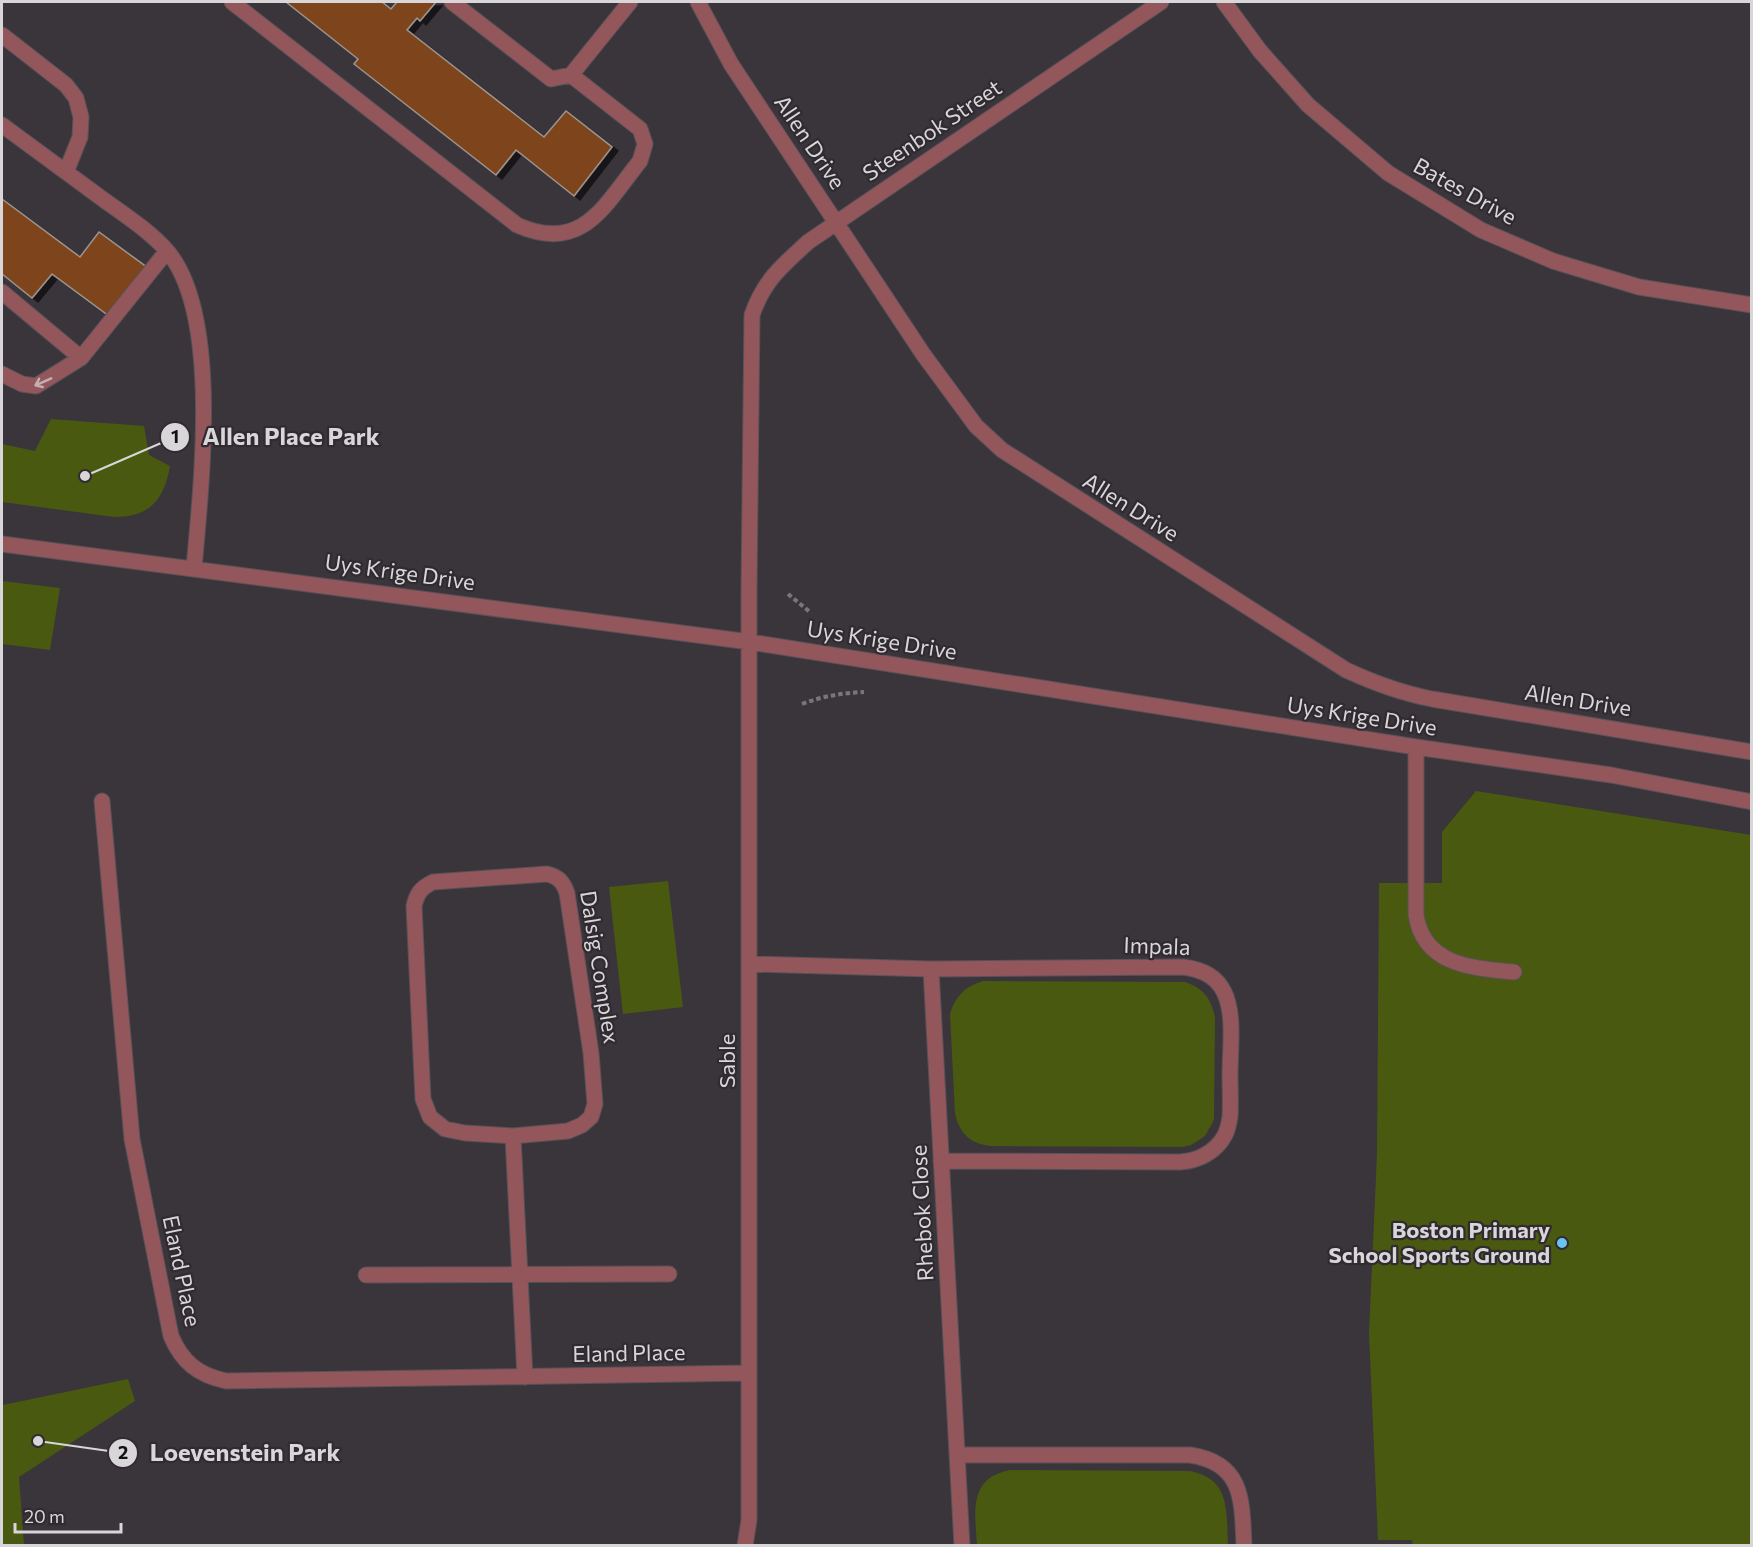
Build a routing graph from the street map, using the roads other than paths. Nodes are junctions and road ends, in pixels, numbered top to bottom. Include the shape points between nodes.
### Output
1 (232, 2) edge
2 (452, 2) edge
3 (630, 2) edge
4 (698, 2) edge
5 (1161, 2) edge
6 (1224, 2) edge
7 (2, 35) edge
8 (572, 75) junction
9 (2, 125) edge
10 (66, 172) junction
11 (836, 222) junction
12 (167, 251) junction
13 (2, 292) edge
14 (1752, 305) edge
15 (81, 358) junction
16 (2, 374) edge
17 (2, 544) edge
18 (194, 568) junction
19 (750, 642) junction
20 (1416, 747) junction
21 (1752, 752) edge
22 (102, 801) dead end
23 (1752, 802) edge
24 (749, 964) junction
25 (931, 969) junction
26 (1514, 972) dead end
27 (513, 1136) junction
28 (941, 1161) junction
29 (366, 1275) dead end
30 (669, 1275) dead end
31 (520, 1276) junction
32 (748, 1373) junction
33 (525, 1377) junction
34 (957, 1455) junction
35 (745, 1545) edge
36 (962, 1545) edge
37 (1244, 1545) edge

1 - 8 street via 517,225 532,232 567,233 593,219 644,153 640,129
2 - 8 street via 551,79
3 - 8 street
4 - 11 street, Allen Drive via 731,64
5 - 11 street, Steenbok Street
6 - 14 street, Bates Drive via 1260,51 1308,105 1388,173 1481,230 1553,261 1639,287
7 - 10 street via 66,85 76,98 81,117 80,137
9 - 10 street
10 - 12 street
11 - 19 street, Steenbok Street via 808,242 767,282 752,315
11 - 21 street, Allen Drive via 923,354 976,426 1002,450 1346,670 1393,690 1432,699
12 - 15 street
12 - 18 street via 182,271 200,338 204,427
13 - 15 street
15 -> 16 street via 36,386
17 - 18 street, Uys Krige Drive
18 - 19 street, Uys Krige Drive
19 - 20 street, Uys Krige Drive
19 - 24 street, Sable
20 - 23 street, Uys Krige Drive via 1611,775
20 - 26 street via 1418,928 1431,949 1443,957 1477,969
22 - 33 street, Eland Place via 132,1139 176,1349 196,1371 226,1381
24 - 25 street, Impala
24 - 32 street, Sable
25 - 28 street, Rhebok Close
25 - 28 street, Impala via 1183,967 1207,973 1217,982 1230,1015 1228,1127 1218,1145 1201,1158 1180,1162
27 - 27 street, Dalsig Complex via 568,1131 591,1117 595,1104 591,1053 564,883 547,874 434,882 417,893 414,906 423,1099 430,1117 445,1129
27 - 31 street
28 - 34 street, Rhebok Close
29 - 31 street
30 - 31 street
31 - 33 street
32 - 33 street, Eland Place
32 - 35 street, Sable via 749,1520
34 - 36 street, Rhebok Close
34 - 37 street via 1205,1457 1230,1474 1236,1483 1242,1506

